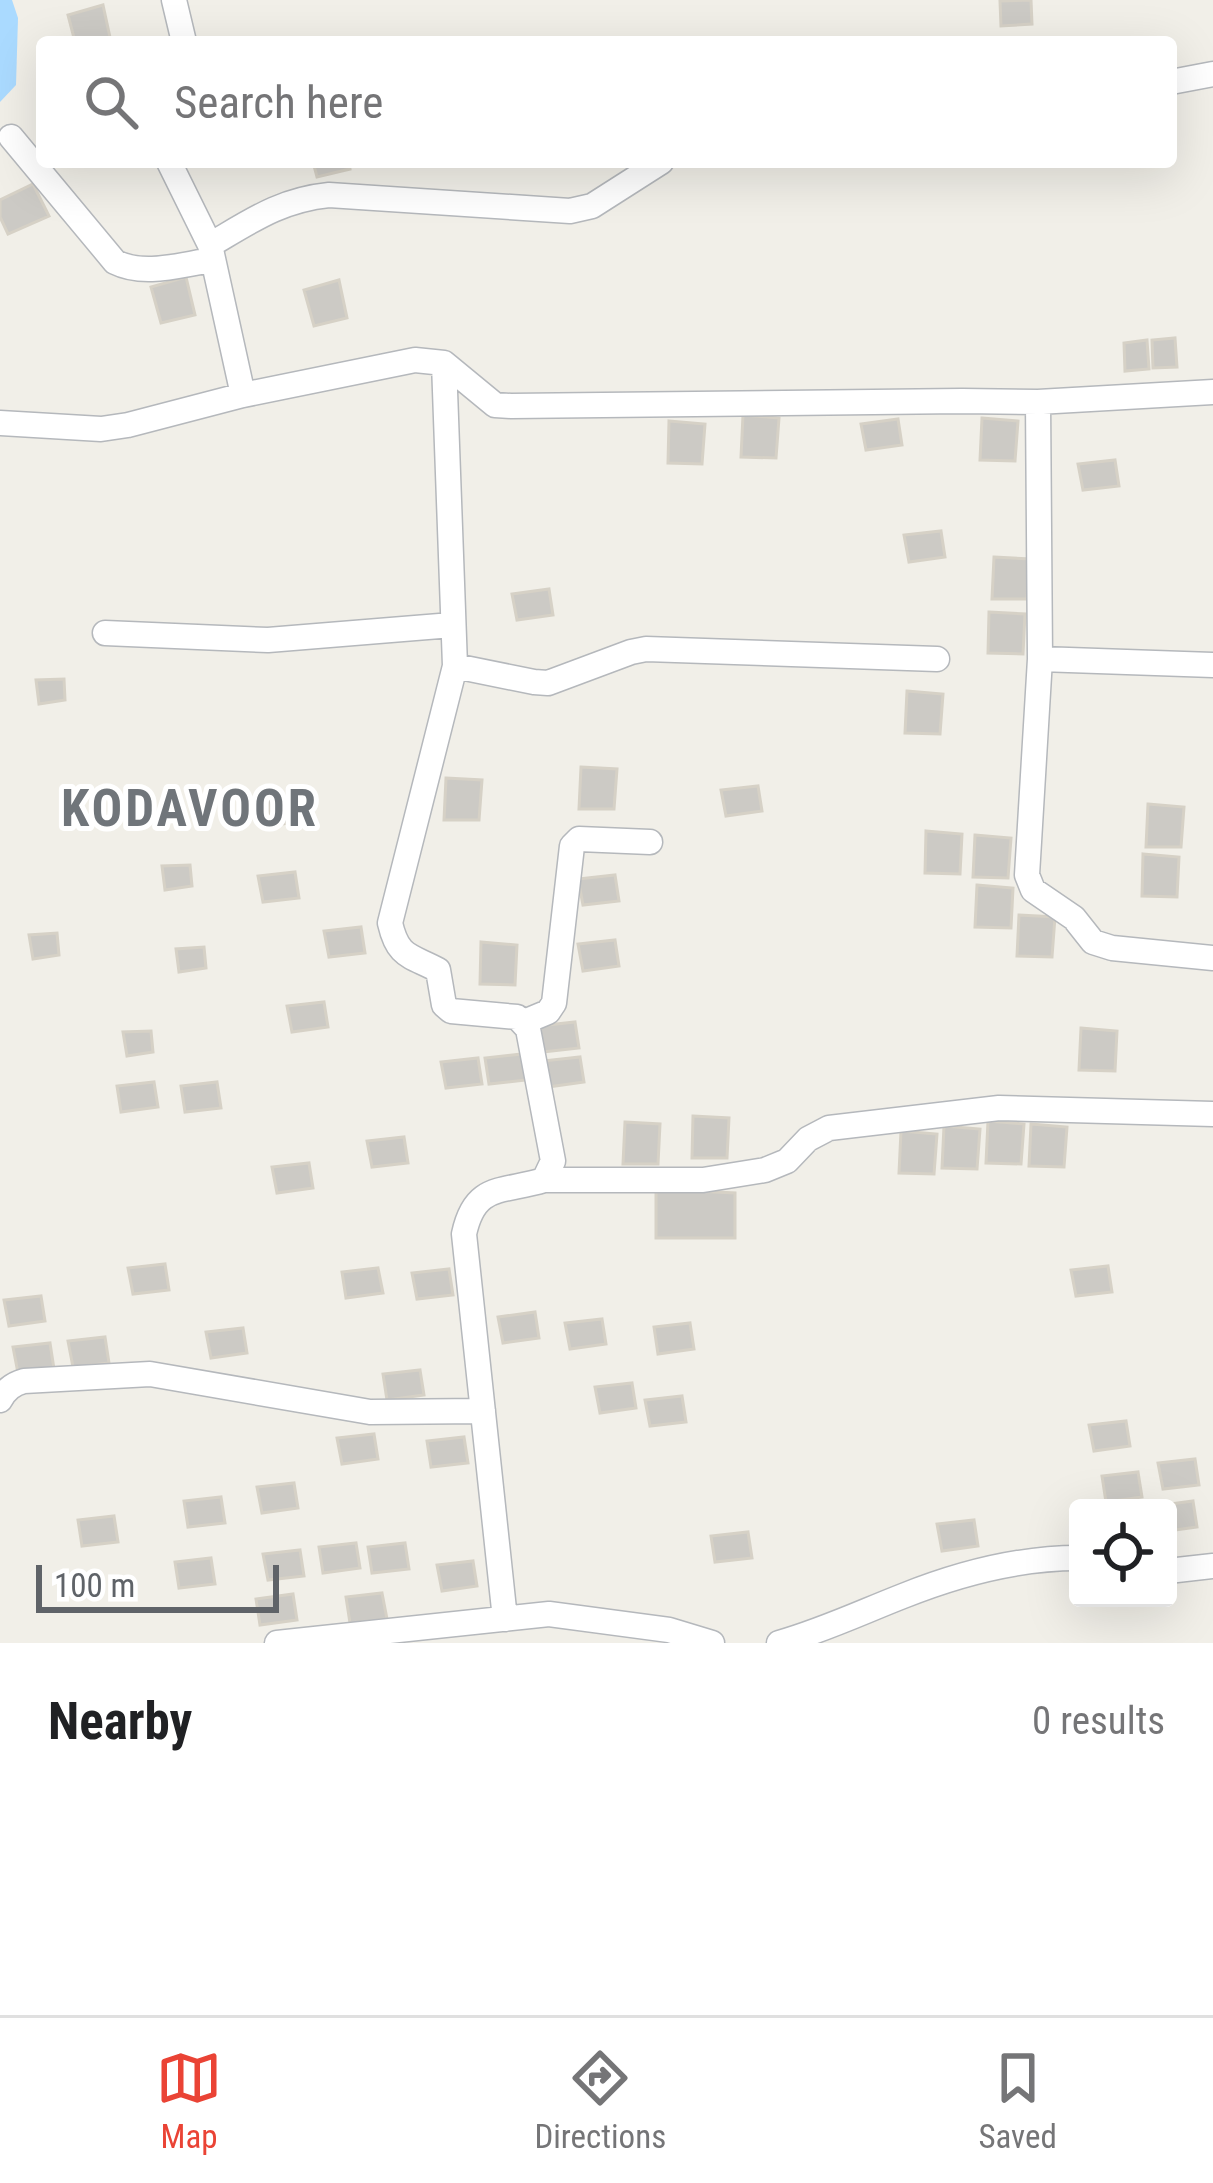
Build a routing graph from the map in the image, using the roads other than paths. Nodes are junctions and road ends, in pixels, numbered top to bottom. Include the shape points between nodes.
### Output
1 (174, 0) edge
2 (183, 36) edge
3 (1213, 74) edge
4 (1177, 81) edge
5 (11, 136) dead end
6 (36, 166) edge
7 (37, 168) edge
8 (172, 168) edge
9 (652, 168) edge
10 (212, 252) junction
11 (444, 362) junction
12 (1213, 392) edge
13 (243, 395) junction
14 (1038, 402) junction
15 (0, 423) edge
16 (452, 625) junction
17 (105, 633) dead end
18 (1040, 658) junction
19 (937, 659) dead end
20 (1213, 665) edge
21 (455, 666) junction
22 (650, 842) dead end
23 (1213, 958) edge
24 (524, 1022) junction
25 (1213, 1114) edge
26 (544, 1180) junction
27 (0, 1400) edge
28 (483, 1411) junction
29 (1069, 1559) edge
30 (1213, 1566) edge
31 (1177, 1570) edge
32 (853, 1617) junction
33 (506, 1619) junction
34 (303, 1642) edge
35 (277, 1643) edge
36 (712, 1643) edge
37 (779, 1643) edge
38 (860, 1643) edge

1 - 2 street
3 - 4 street
5 - 6 street
7 - 10 street via 115,262 142,270
8 - 10 street
9 - 10 street via 571,211 300,198
10 - 13 street
11 - 13 street via 415,360
11 - 14 street via 495,405
11 - 16 street
12 - 14 street
13 - 15 street via 101,429
14 - 18 street
16 - 17 street via 268,640
16 - 21 street
18 - 20 street
18 - 23 street via 1027,875 1033,890 1093,942
19 - 21 street via 646,649 548,682
21 - 24 street via 390,922 398,949 438,970 451,1011
22 - 24 street via 579,838 572,846 554,1003
24 - 26 street via 553,1161
25 - 26 street via 999,1108 829,1128 787,1161 724,1177
26 - 28 street via 484,1194 469,1211 464,1234
27 - 28 street via 24,1381 150,1374 383,1414
28 - 33 street
29 - 32 street via 999,1566
30 - 31 street
32 - 37 street
32 - 38 street
33 - 34 street
33 - 36 street via 549,1614
34 - 35 street

